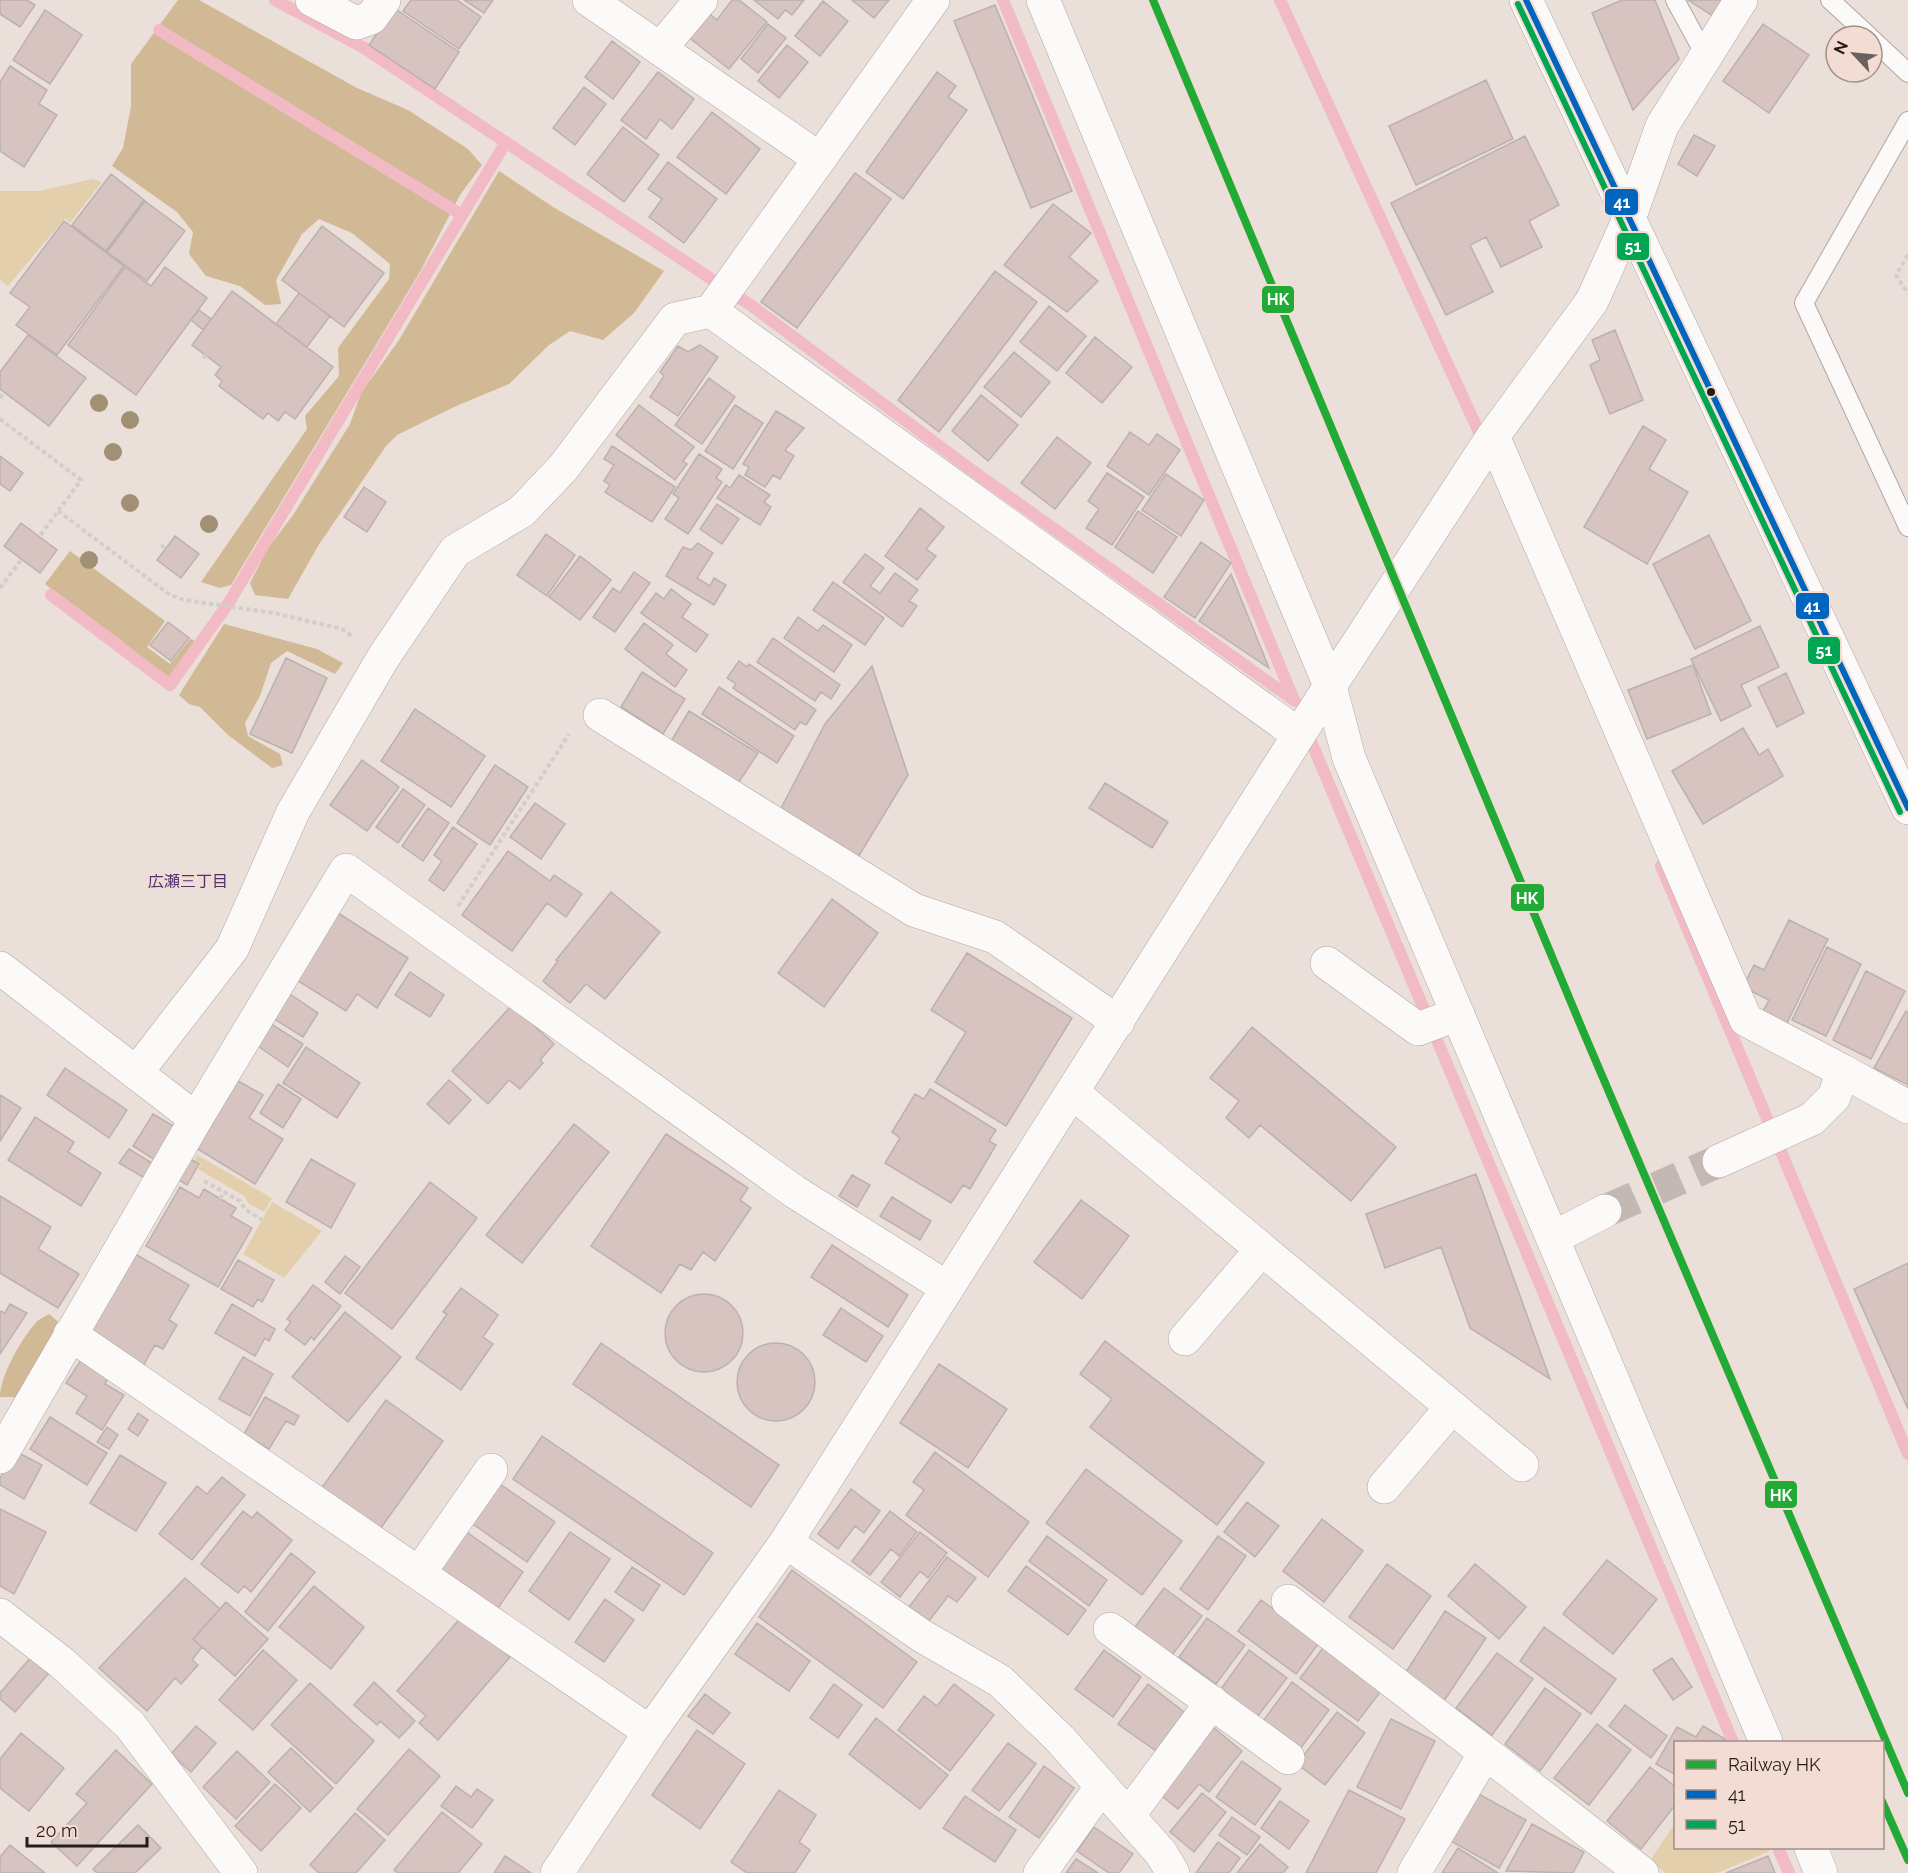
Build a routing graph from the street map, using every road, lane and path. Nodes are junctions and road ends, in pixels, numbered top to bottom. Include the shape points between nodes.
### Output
1 (312, 0) edge
2 (384, 0) edge
3 (589, 0) edge
4 (700, 0) edge
5 (933, 0) edge
6 (1043, 0) edge
7 (1526, 0) edge
8 (1675, 0) edge
9 (1741, 0) edge
10 (1830, 0) edge
11 (1856, 24) edge
12 (660, 49) junction
13 (1884, 50) edge
14 (1705, 55) junction
15 (1908, 73) edge
16 (1908, 121) edge
17 (820, 159) junction
18 (1629, 219) junction
19 (1908, 255) edge
20 (1908, 294) edge
21 (711, 311) junction
22 (4, 392) dead end
23 (0, 398) edge
24 (0, 419) edge
25 (1486, 446) junction
26 (58, 511) junction
27 (1908, 527) edge
28 (39, 537) dead end
29 (22, 559) dead end
30 (0, 588) edge
31 (383, 658) junction
32 (1330, 686) junction
33 (600, 716) joint
34 (1299, 735) junction
35 (1908, 808) edge
36 (439, 937) junction
37 (1327, 963) dead end
38 (0, 968) edge
39 (1441, 1021) junction
40 (1118, 1022) junction
41 (1842, 1071) junction
42 (136, 1072) junction
43 (1072, 1092) junction
44 (1908, 1107) edge
45 (196, 1119) junction
46 (1719, 1161) tunnel mouth
47 (203, 1180) dead end
48 (224, 1192) junction
49 (220, 1199) dead end
50 (1605, 1211) tunnel mouth
51 (262, 1220) dead end
52 (1553, 1238) junction
53 (1262, 1249) junction
54 (946, 1287) junction
55 (70, 1334) junction
56 (1185, 1339) dead end
57 (1452, 1407) junction
58 (0, 1457) edge
59 (1522, 1465) dead end
60 (490, 1470) dead end
61 (1384, 1488) dead end
62 (777, 1539) junction
63 (419, 1573) junction
64 (1288, 1601) dead end
65 (0, 1615) edge
66 (1110, 1629) dead end
67 (1212, 1702) junction
68 (650, 1732) junction
69 (1765, 1741) edge
70 (1485, 1753) junction
71 (1288, 1758) dead end
72 (1102, 1786) junction
73 (1128, 1816) junction
74 (1810, 1849) edge
75 (241, 1873) edge
76 (557, 1873) edge
77 (1040, 1873) edge
78 (1173, 1873) edge
79 (1414, 1873) edge
80 (1642, 1873) edge
81 (1821, 1873) edge

1 - 2 main road via 356,23 370,18
3 - 12 main road
4 - 12 main road
5 - 17 main road
6 - 32 main road
7 - 18 main road
8 - 14 lane
9 - 14 main road
10 - 11 lane
12 - 17 main road
13 - 15 lane
14 - 18 main road via 1662,126
16 - 27 lane via 1804,303
17 - 21 main road
18 - 25 main road via 1592,301
18 - 35 main road
19 - 20 path via 1896,275
21 - 31 main road via 675,319 563,468 522,511 455,551
21 - 34 main road
22 - 23 path
24 - 26 path via 81,480
25 - 32 main road
25 - 41 main road via 1746,1020
26 - 28 path
26 - 31 path via 170,595 342,628
29 - 30 path
31 - 42 main road via 293,813 232,949
32 - 34 main road
32 - 39 main road via 1349,758
33 - 36 path via 586,708
33 - 40 main road via 914,910 995,937
34 - 40 main road
36 - 45 main road via 346,870
36 - 54 main road via 795,1192
37 - 39 main road
38 - 42 main road
39 - 52 main road
40 - 43 main road
41 - 44 main road
41 - 46 main road via 1834,1097 1812,1119
42 - 45 main road
43 - 53 main road
43 - 54 main road
45 - 55 main road
47 - 48 path
48 - 49 path
48 - 51 path
50 - 52 main road
52 - 69 main road
53 - 56 main road
53 - 57 main road
54 - 62 main road
55 - 58 main road
55 - 63 main road
57 - 59 main road
57 - 61 main road
60 - 63 main road
62 - 68 main road
62 - 72 main road via 922,1636 1000,1681
63 - 68 main road
64 - 70 main road
65 - 75 main road via 62,1663 130,1725
66 - 67 main road
67 - 71 main road
67 - 73 main road
68 - 76 main road
70 - 79 main road
70 - 80 main road
72 - 73 main road
72 - 77 main road
73 - 78 main road
74 - 81 main road

